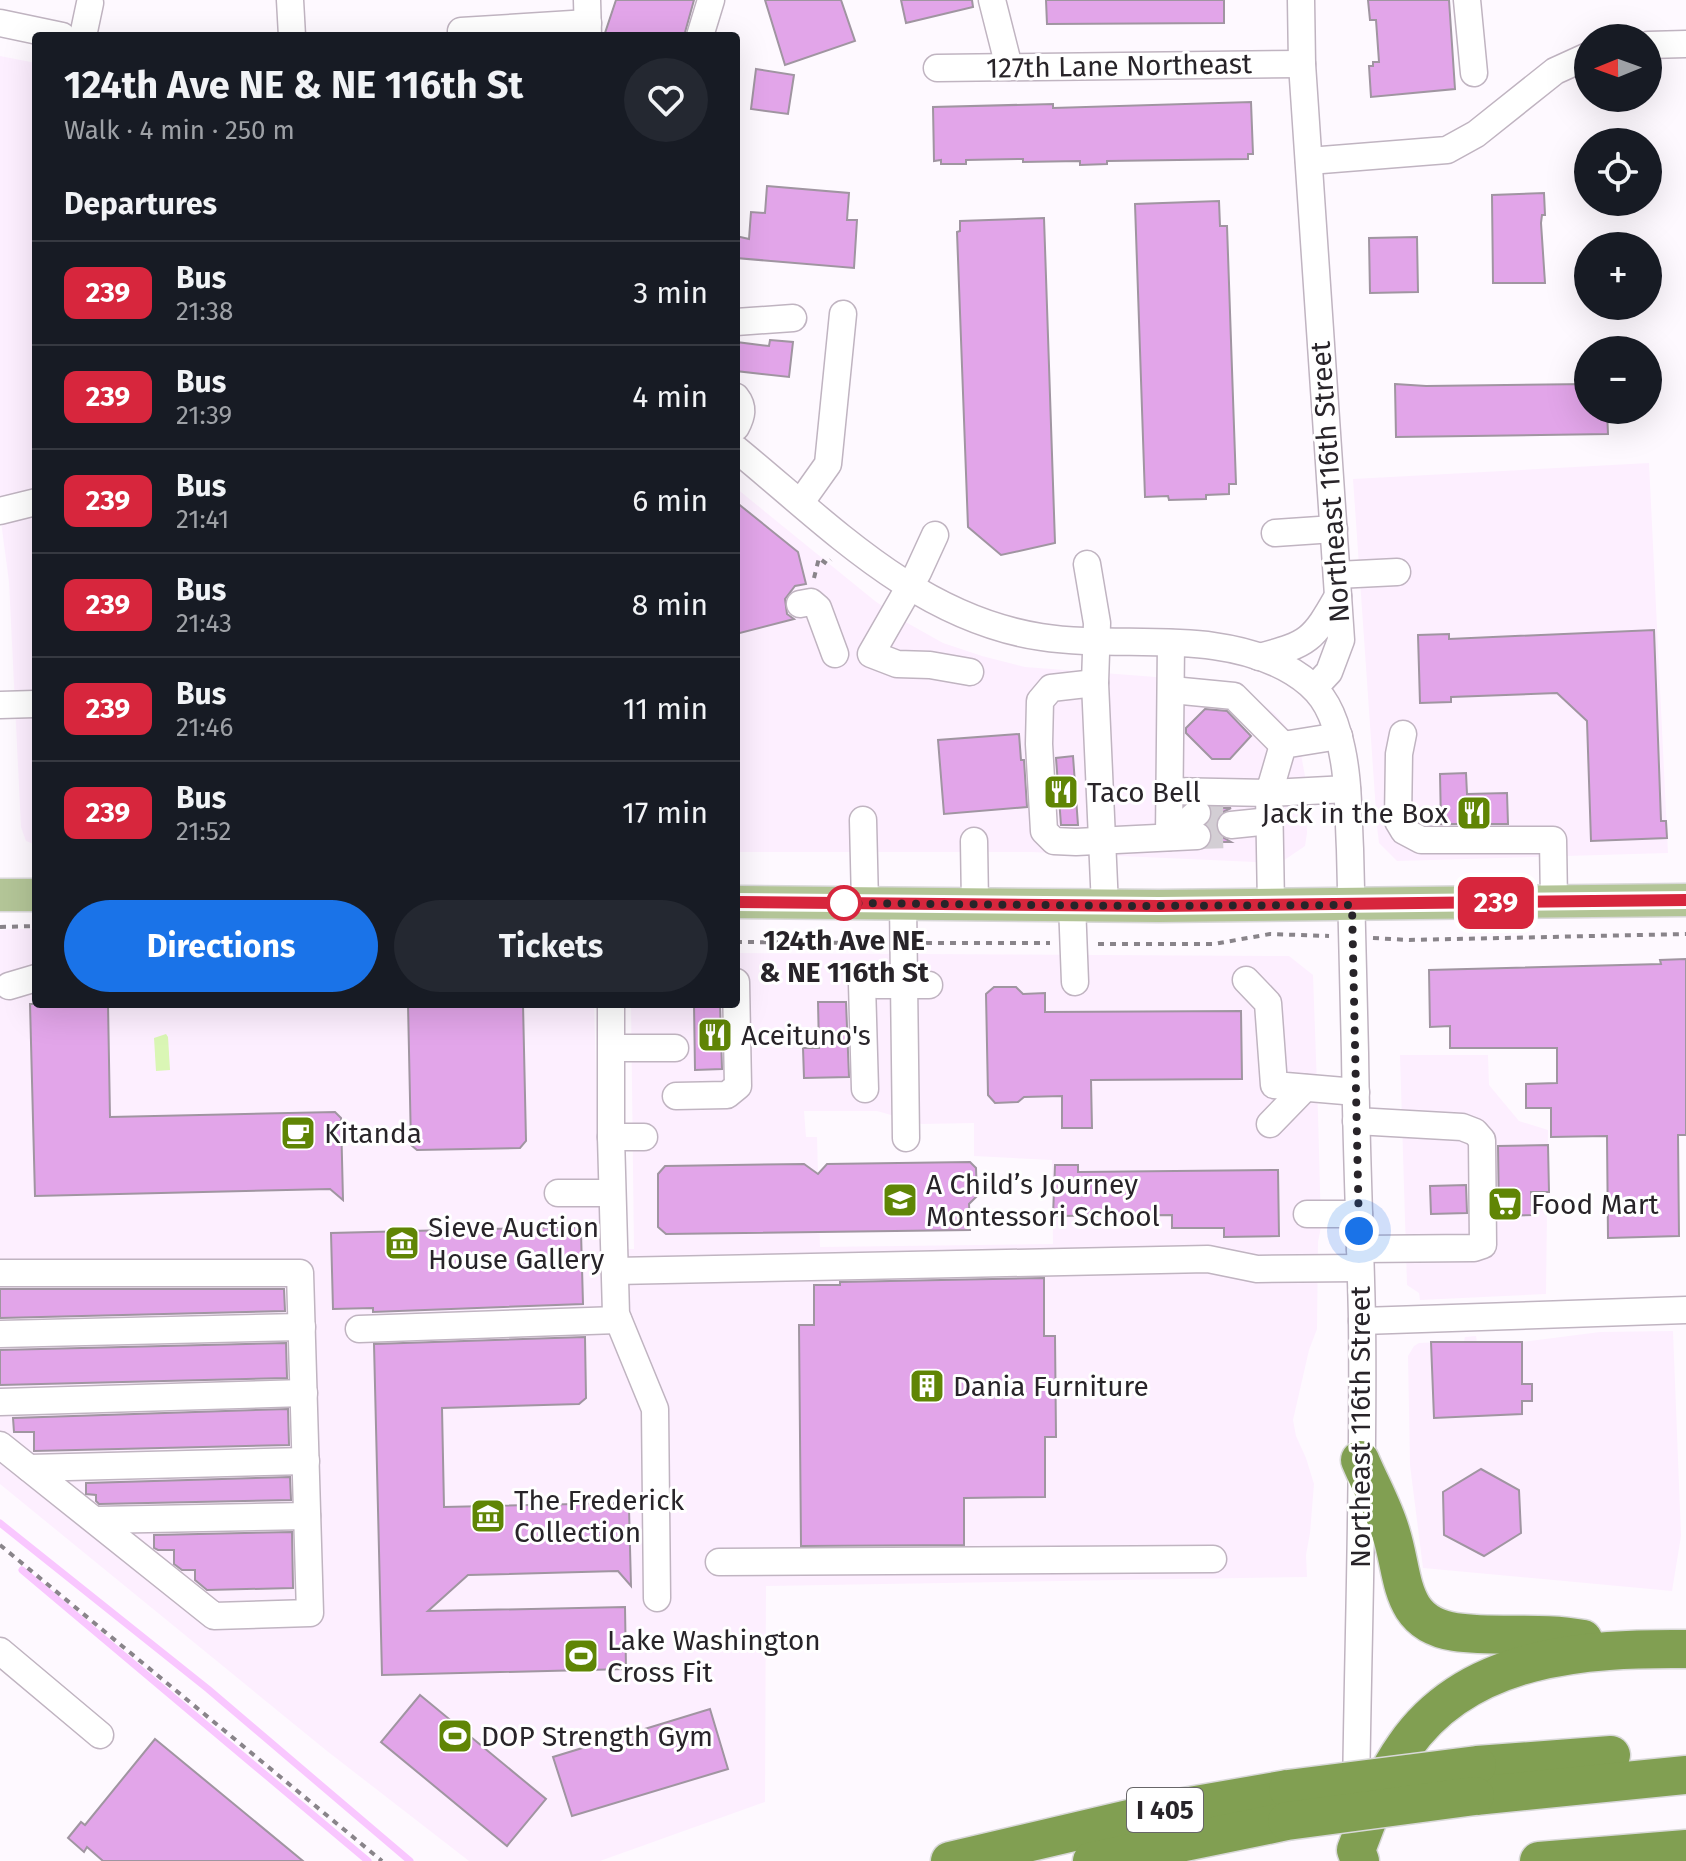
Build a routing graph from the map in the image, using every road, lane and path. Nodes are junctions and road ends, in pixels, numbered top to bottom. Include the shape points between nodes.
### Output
1 (290, 0) edge
2 (711, 0) edge
3 (992, 0) edge
4 (1301, 0) edge
5 (1467, 0) edge
6 (90, 3) dead end
7 (588, 20) edge
8 (0, 23) edge
9 (461, 31) dead end
10 (43, 32) edge
11 (84, 32) edge
12 (292, 32) edge
13 (701, 32) edge
14 (1686, 44) edge
15 (1662, 45) edge
16 (1574, 62) edge
17 (1302, 64) junction
18 (1009, 67) junction
19 (937, 68) dead end
20 (1474, 73) dead end
21 (1309, 161) junction
22 (843, 314) dead end
23 (793, 318) dead end
24 (740, 322) edge
25 (740, 452) edge
26 (801, 502) junction
27 (32, 503) edge
28 (0, 511) edge
29 (1334, 529) junction
30 (1275, 533) dead end
31 (935, 535) dead end
32 (819, 558) dead end
33 (831, 560) dead end
34 (1087, 564) dead end
35 (1397, 572) dead end
36 (1338, 586) junction
37 (909, 588) junction
38 (800, 604) dead end
39 (1095, 641) junction
40 (1171, 643) junction
41 (835, 654) dead end
42 (1259, 657) junction
43 (970, 672) dead end
44 (1095, 683) junction
45 (1315, 687) junction
46 (1172, 690) junction
47 (32, 704) edge
48 (0, 705) edge
49 (1403, 734) dead end
50 (1339, 736) junction
51 (1283, 745) junction
52 (1347, 789) junction
53 (1168, 791) junction
54 (1269, 793) junction
55 (1198, 819) tunnel mouth
56 (1231, 819) tunnel mouth
57 (863, 820) dead end
58 (1266, 821) junction
59 (1169, 837) junction
60 (974, 841) dead end
61 (1104, 841) junction
62 (0, 895) edge
63 (32, 895) edge
64 (1686, 900) edge
65 (740, 902) edge
66 (1554, 902) junction
67 (865, 903) junction
68 (903, 903) junction
69 (975, 904) junction
70 (1072, 904) junction
71 (1271, 905) junction
72 (1352, 905) junction
73 (1105, 906) junction
74 (32, 926) edge
75 (0, 927) edge
76 (1303, 934) dead end
77 (1686, 934) edge
78 (1409, 940) dead end
79 (740, 942) edge
80 (902, 943) junction
81 (1074, 943) junction
82 (32, 979) edge
83 (1246, 980) dead end
84 (1075, 982) dead end
85 (916, 985) junction
86 (9, 986) dead end
87 (611, 1008) edge
88 (736, 1008) edge
89 (612, 1048) junction
90 (675, 1048) dead end
91 (1305, 1088) junction
92 (865, 1089) dead end
93 (1356, 1092) junction
94 (676, 1096) dead end
95 (1356, 1121) junction
96 (1270, 1124) dead end
97 (611, 1137) junction
98 (644, 1137) dead end
99 (906, 1138) dead end
100 (558, 1193) dead end
101 (612, 1193) junction
102 (1307, 1214) dead end
103 (1359, 1214) junction
104 (1360, 1258) junction
105 (615, 1271) junction
106 (0, 1273) edge
107 (1686, 1310) edge
108 (618, 1320) junction
109 (1362, 1321) junction
110 (302, 1327) junction
111 (359, 1329) dead end
112 (0, 1334) edge
113 (304, 1393) junction
114 (0, 1402) edge
115 (0, 1445) edge
116 (1360, 1460) junction
117 (306, 1461) junction
118 (29, 1468) junction
119 (307, 1516) junction
120 (95, 1520) junction
121 (0, 1545) edge
122 (1213, 1559) dead end
123 (719, 1562) dead end
124 (657, 1598) dead end
125 (1637, 1648) junction
126 (1686, 1649) edge
127 (0, 1651) edge
128 (100, 1735) dead end
129 (1686, 1750) edge
130 (1686, 1775) edge
131 (1476, 1780) junction
132 (1288, 1805) junction
133 (1686, 1849) edge
134 (1357, 1857) edge
135 (382, 1861) edge
136 (950, 1861) edge
137 (1092, 1861) edge
138 (1539, 1861) edge

1 - 12 street
2 - 13 street
3 - 18 street
4 - 17 street, Northeast 116th Street
5 - 20 street
6 - 11 street
7 - 9 street
8 - 10 street
14 - 15 street
16 - 21 street via 1447,150
17 - 18 street, 127th Lane Northeast
17 - 21 street, Northeast 116th Street
18 - 19 street, 127th Lane Northeast
21 - 29 street, Northeast 116th Street
22 - 26 street via 828,464
23 - 24 street
25 - 26 street
26 - 37 street
27 - 28 street
29 - 30 street
29 - 36 street, Northeast 116th Street
31 - 37 street
32 - 33 path via 827,564
34 - 39 street
35 - 36 street
36 - 42 street via 1319,630 1292,649
36 - 45 street, Northeast 116th Street via 1339,651
37 - 39 street via 1000,628
37 - 43 street via 871,654 897,664
38 - 41 street via 811,602 818,608
39 - 40 street
39 - 44 street
40 - 42 street
40 - 46 street
42 - 45 street
44 - 61 street
44 - 61 street via 1051,688 1040,701 1039,744 1044,831 1054,841
45 - 50 street, Northeast 116th Street
46 - 51 street via 1234,696
46 - 53 street
47 - 48 street
49 - 66 street via 1398,821 1404,831 1421,840 1553,840
50 - 51 street
50 - 52 street, Northeast 116th Street
51 - 54 street
52 - 54 street
52 - 72 street, Northeast 116th Street
53 - 54 street
53 - 59 street
54 - 58 street
55 - 59 street
56 - 58 street
57 - 67 street
58 - 71 street
59 - 61 street
60 - 69 street
61 - 73 street
62 - 63 main road
64 - 66 main road
65 - 67 main road
66 - 72 main road
67 - 68 main road
68 - 69 main road
68 - 80 street
69 - 70 main road
70 - 73 main road
70 - 81 street
71 - 72 main road
71 - 73 main road
72 - 93 street, Northeast 116th Street
74 - 75 path
76 - 81 path via 1214,944
77 - 78 path
79 - 80 path
80 - 81 path
80 - 85 street
81 - 84 street
82 - 86 street
83 - 91 street via 1268,1003 1274,1085
85 - 92 street via 870,984
85 - 99 street
87 - 89 street
88 - 94 street via 738,1086 727,1095
89 - 90 street
89 - 97 street
91 - 93 street
91 - 96 street
93 - 95 street, Northeast 116th Street
95 - 103 street, Northeast 116th Street
95 - 104 street via 1462,1127 1482,1140 1483,1245
97 - 98 street
97 - 101 street
100 - 101 street
101 - 105 street
102 - 103 street
103 - 104 street, Northeast 116th Street
104 - 105 street via 1257,1269 1208,1259
104 - 109 street, Northeast 116th Street
105 - 108 street
106 - 110 street via 300,1273
107 - 109 street
108 - 111 street
108 - 124 street via 655,1409
109 - 116 street, Northeast 116th Street
110 - 112 street
110 - 113 street
113 - 114 street
113 - 117 street
115 - 118 street
116 - 125 highway via 1392,1534 1411,1608 1429,1624 1455,1632 1559,1635
116 - 134 street, Northeast 116th Street
117 - 118 street
117 - 119 street
118 - 120 street
119 - 120 street
119 - 120 street via 310,1613 214,1616
121 - 135 path
122 - 123 street
125 - 126 highway
125 - 134 highway via 1575,1653 1519,1666 1444,1704 1425,1720 1389,1771
127 - 128 street
129 - 131 highway, I 405
130 - 131 highway, I 405
131 - 132 highway, I 405, bridge
132 - 136 highway, I 405 via 1167,1810
132 - 137 highway, I 405
133 - 138 highway

